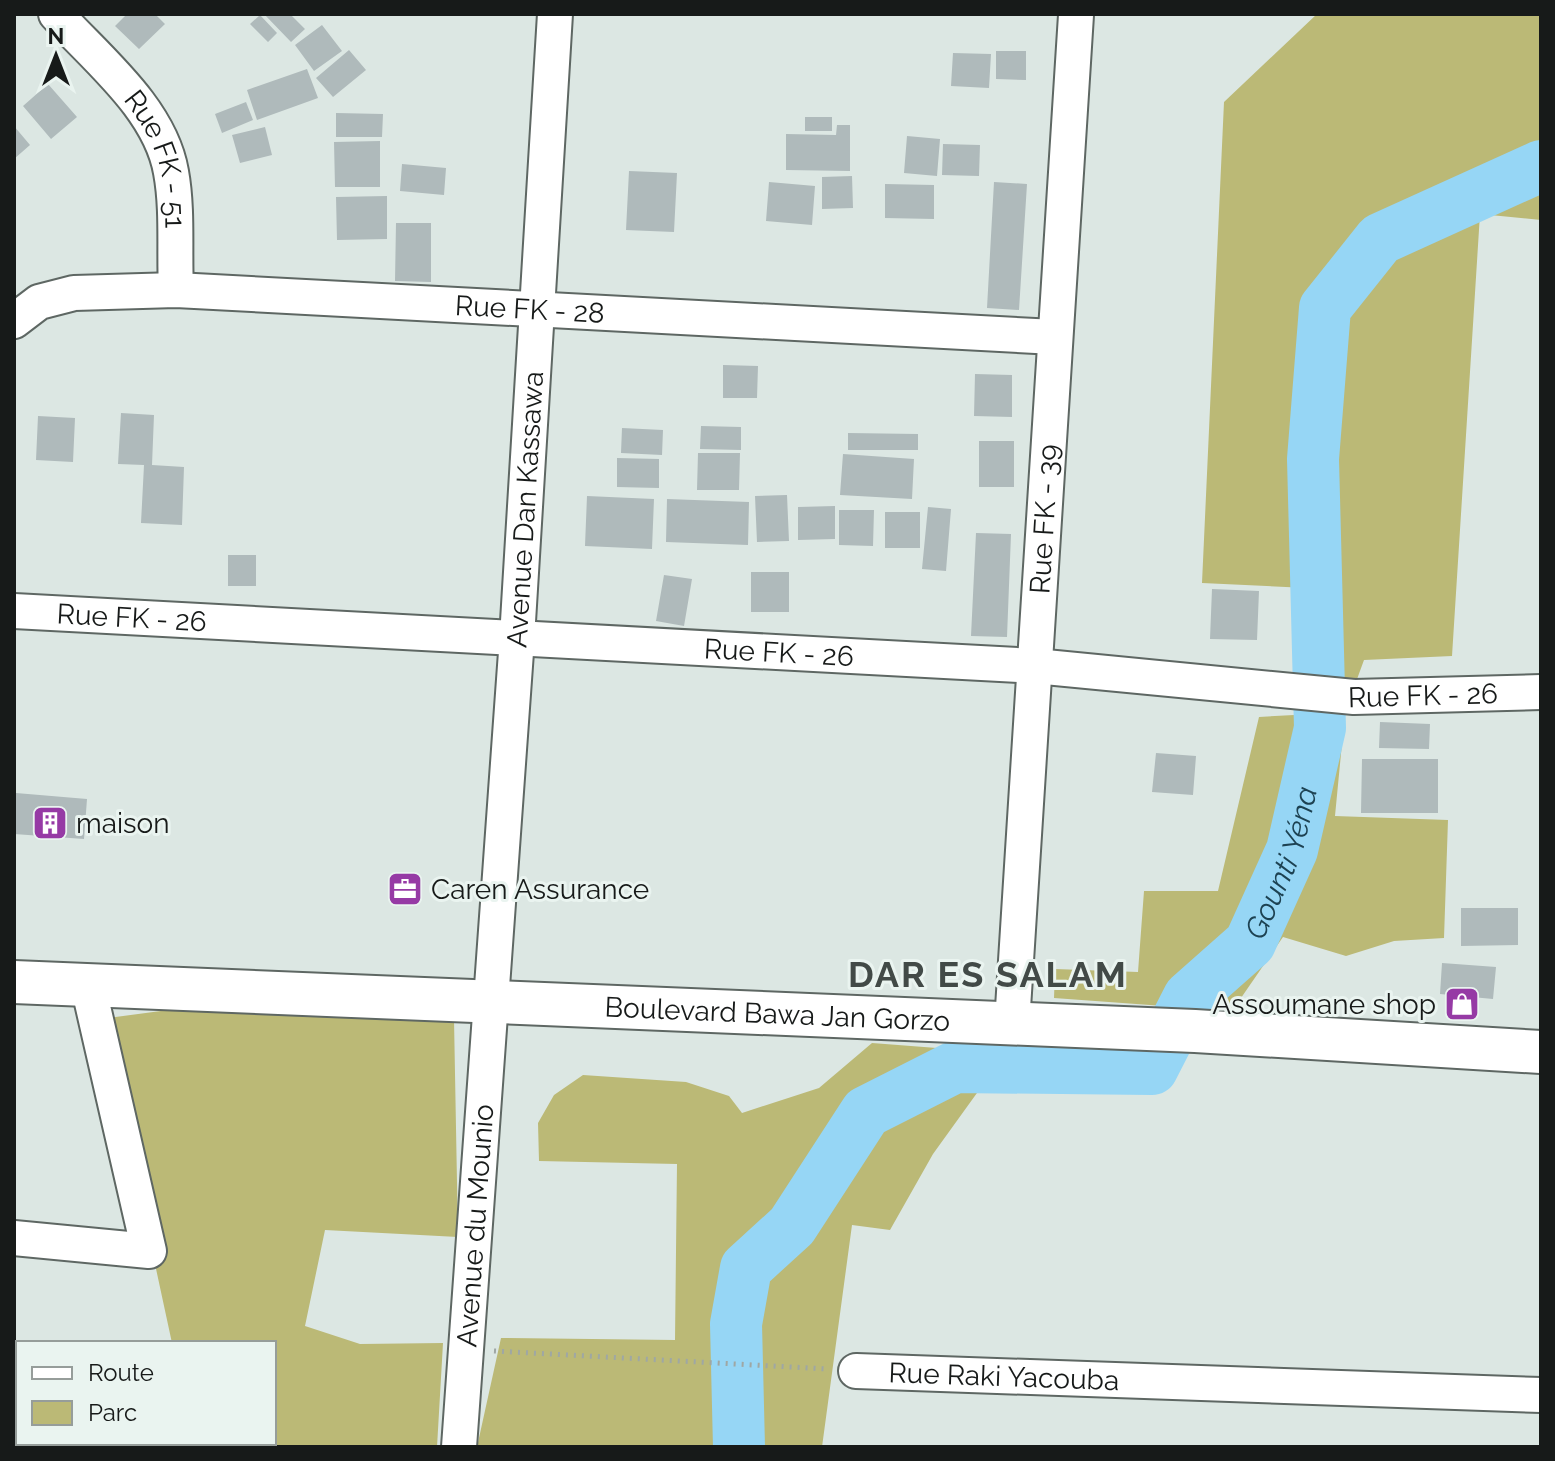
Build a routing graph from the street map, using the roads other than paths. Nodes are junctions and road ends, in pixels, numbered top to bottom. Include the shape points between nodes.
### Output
1 (56, 14) edge
2 (555, 14) edge
3 (1068, 14) edge
4 (176, 290) junction
5 (536, 310) junction
6 (14, 321) edge
7 (1055, 337) junction
8 (14, 611) edge
9 (517, 638) junction
10 (1035, 666) junction
11 (1541, 692) edge
12 (14, 982) edge
13 (88, 985) junction
14 (493, 1003) junction
15 (1031, 1025) junction
16 (1541, 1052) edge
17 (14, 1238) edge
18 (856, 1371) road end
19 (1541, 1395) edge
20 (459, 1447) edge

1 - 4 street, Rue FK - 51 via 138,104 159,135 171,173
2 - 5 street, Avenue Dan Kassawa
3 - 7 street, Rue FK - 39
4 - 5 street, Rue FK - 28
4 - 6 street, Rue FK - 28 via 74,293 39,302
5 - 7 street, Rue FK - 28
5 - 9 street, Avenue Dan Kassawa
7 - 10 street, Rue FK - 39
8 - 9 street, Rue FK - 26
9 - 10 street, Rue FK - 26
9 - 14 street, Avenue Dan Kassawa
10 - 11 street, Rue FK - 26 via 1354,697
10 - 15 street, Rue FK - 39
12 - 13 main road, Boulevard Bawa Jan Gorzo
13 - 14 main road, Boulevard Bawa Jan Gorzo
13 - 17 street via 149,1251
14 - 15 main road, Boulevard Bawa Jan Gorzo
14 - 20 street, Avenue du Mounio
15 - 16 main road, Boulevard Bawa Jan Gorzo
18 - 19 street, Rue Raki Yacouba

